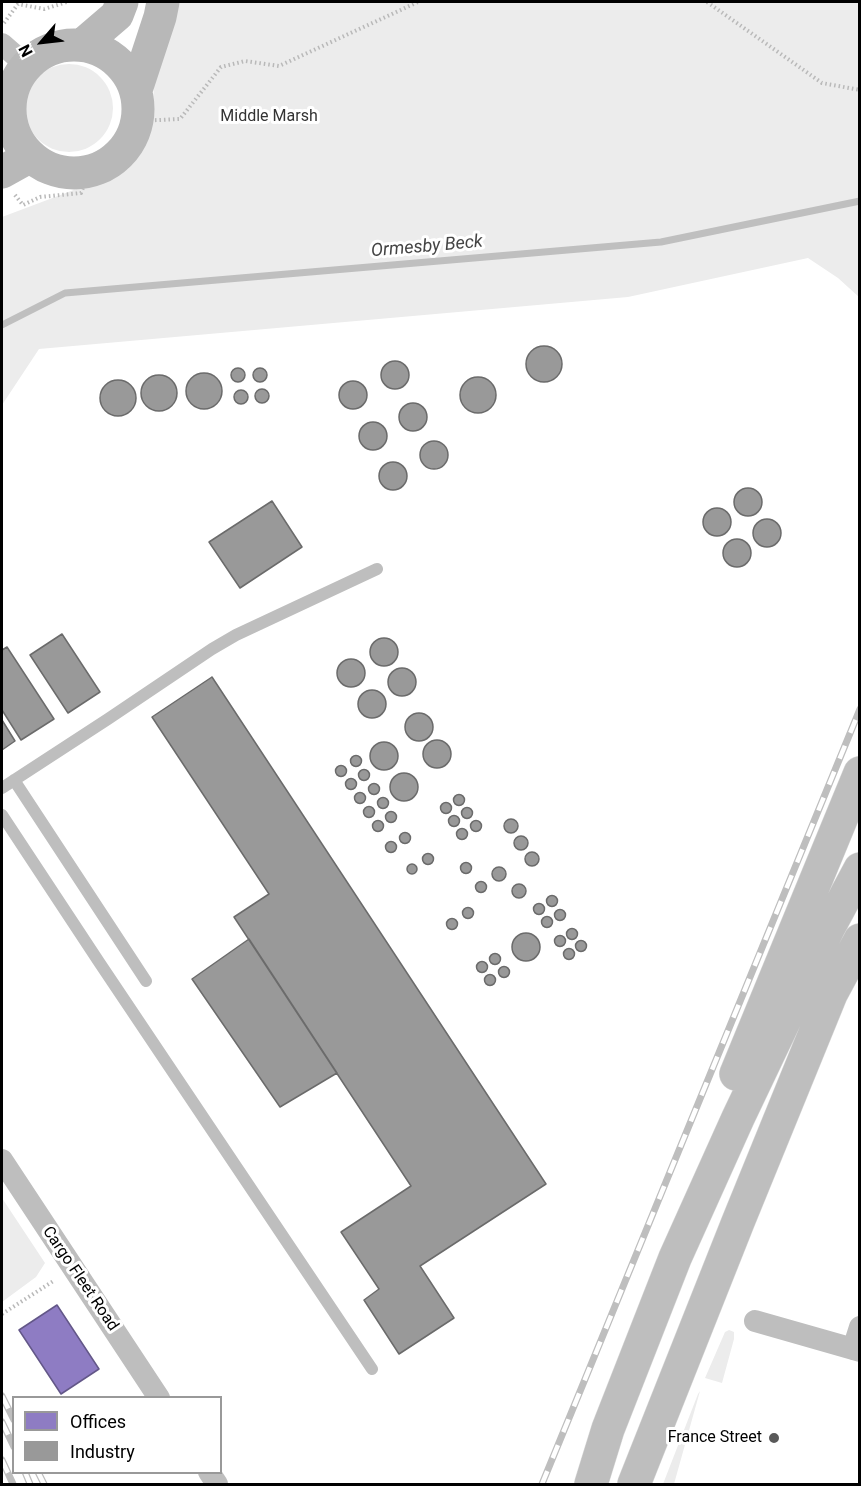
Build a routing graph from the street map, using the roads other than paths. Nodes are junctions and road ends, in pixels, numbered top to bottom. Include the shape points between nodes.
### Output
1 (122, 2) edge
2 (163, 2) edge
3 (2, 44) edge
4 (82, 45) junction
5 (26, 65) junction
6 (137, 106) junction
7 (15, 164) edge
8 (377, 569) dead end
9 (859, 774) edge
10 (14, 780) junction
11 (2, 788) edge
12 (2, 814) edge
13 (860, 869) edge
14 (860, 940) edge
15 (146, 981) dead end
16 (860, 985) edge
17 (765, 1156) junction
18 (2, 1160) edge
19 (675, 1258) junction
20 (755, 1321) dead end
21 (857, 1342) edge
22 (372, 1369) dead end
23 (158, 1396) edge
24 (591, 1485) edge
25 (634, 1485) edge

1 - 4 street via 117,15
2 - 6 street
3 - 5 street
4 - 5 street via 63,45 43,52
4 - 6 street via 104,51 127,72
5 - 7 street via 16,78 10,105 20,145
6 - 7 street via 129,144 109,163 89,172
8 - 10 lane via 236,635
9 - 19 highway via 720,1111
10 - 11 lane
10 - 15 lane
12 - 22 lane
13 - 19 highway via 829,927
14 - 17 highway via 831,994
16 - 17 highway
17 - 25 highway
18 - 23 street, Cargo Fleet Road
19 - 24 highway via 608,1429
20 - 21 street

